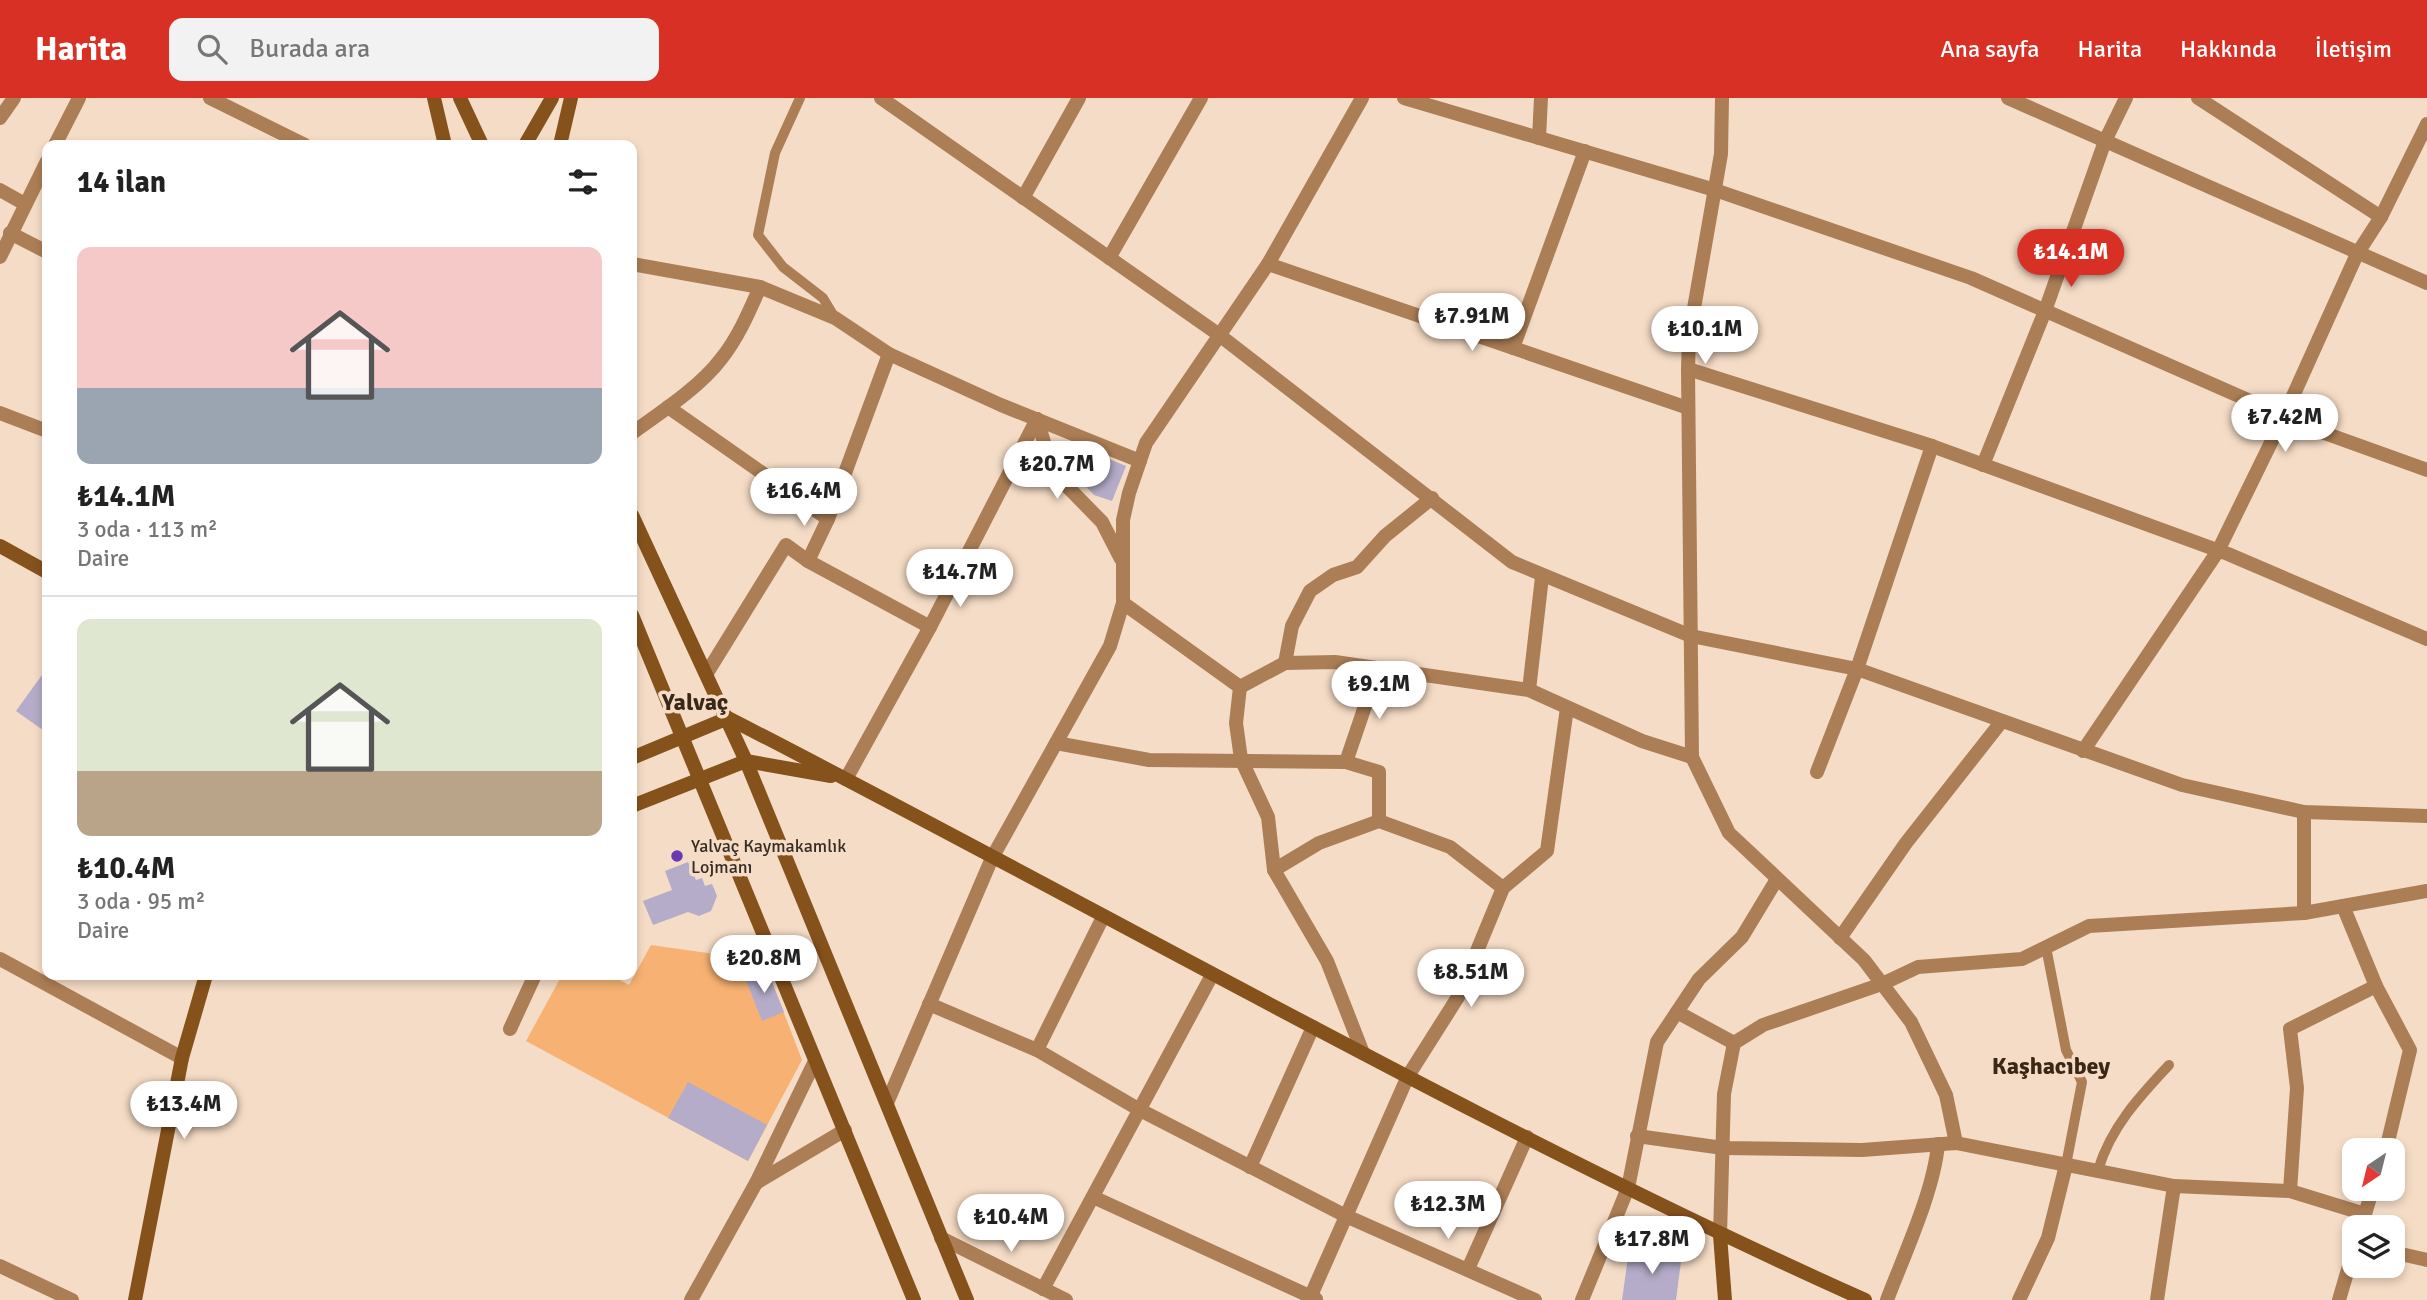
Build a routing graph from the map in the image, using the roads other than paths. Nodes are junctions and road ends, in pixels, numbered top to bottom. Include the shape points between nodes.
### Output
1 (14, 98) edge
2 (79, 98) edge
3 (210, 98) edge
4 (434, 98) edge
5 (460, 98) edge
6 (552, 98) edge
7 (571, 98) edge
8 (800, 98) edge
9 (881, 98) edge
10 (1079, 98) edge
11 (1201, 98) edge
12 (1362, 98) edge
13 (1404, 98) edge
14 (1541, 98) edge
15 (1722, 98) edge
16 (2008, 98) edge
17 (2126, 98) edge
18 (2198, 98) edge
19 (901, 104) edge
20 (0, 118) edge
21 (2427, 124) edge
22 (1539, 138) junction
23 (58, 140) edge
24 (294, 140) edge
25 (443, 140) edge
26 (480, 140) edge
27 (529, 140) edge
28 (561, 140) edge
29 (2105, 141) junction
30 (1585, 151) junction
31 (42, 171) edge
32 (0, 190) edge
33 (1715, 190) junction
34 (1023, 198) junction
35 (25, 204) junction
36 (2381, 217) junction
37 (10, 233) junction
38 (42, 249) edge
39 (2357, 254) junction
40 (0, 257) edge
41 (1109, 258) junction
42 (1268, 264) junction
43 (637, 265) edge
44 (2427, 284) edge
45 (760, 287) junction
46 (2045, 311) junction
47 (835, 318) junction
48 (1218, 334) junction
49 (1513, 348) junction
50 (889, 354) junction
51 (1688, 369) junction
52 (668, 407) junction
53 (1688, 408) junction
54 (0, 413) edge
55 (2284, 416) junction
56 (1037, 419) junction
57 (42, 429) edge
58 (637, 429) edge
59 (1932, 446) junction
60 (1140, 461) junction
61 (1983, 465) junction
62 (2427, 470) edge
63 (1432, 498) junction
64 (828, 519) junction
65 (637, 526) edge
66 (0, 546) edge
67 (2218, 551) junction
68 (808, 561) junction
69 (1123, 563) junction
70 (42, 569) edge
71 (1542, 577) junction
72 (1123, 603) junction
73 (930, 627) junction
74 (637, 628) edge
75 (1691, 636) junction
76 (2427, 639) edge
77 (1285, 663) junction
78 (1378, 668) junction
79 (1857, 668) junction
80 (706, 673) junction
81 (1240, 687) junction
82 (1529, 690) junction
83 (1567, 708) junction
84 (728, 718) junction
85 (2002, 721) junction
86 (681, 738) junction
87 (1056, 743) junction
88 (2083, 751) junction
89 (637, 756) edge
90 (1692, 757) junction
91 (1241, 759) junction
92 (746, 761) junction
93 (1346, 762) junction
94 (1817, 772) dead end
95 (846, 779) junction
96 (700, 781) junction
97 (637, 804) edge
98 (2304, 812) junction
99 (2427, 816) edge
100 (1379, 821) junction
101 (992, 858) junction
102 (1273, 870) junction
103 (1777, 879) junction
104 (1503, 888) junction
105 (2427, 891) edge
106 (2343, 906) junction
107 (2304, 913) junction
108 (1103, 917) junction
109 (1840, 938) junction
110 (2046, 947) junction
111 (0, 959) edge
112 (1212, 975) junction
113 (205, 980) edge
114 (533, 980) edge
115 (1882, 984) junction
116 (2376, 986) junction
117 (929, 1004) junction
118 (1677, 1012) junction
119 (1313, 1027) junction
120 (510, 1028) dead end
121 (1734, 1043) junction
122 (1037, 1050) junction
123 (1363, 1053) junction
124 (182, 1058) junction
125 (815, 1061) junction
126 (2169, 1065) dead end
127 (1408, 1076) junction
128 (887, 1103) junction
129 (1140, 1110) junction
130 (845, 1130) junction
131 (1527, 1136) junction
132 (1637, 1136) junction
133 (2389, 1138) edge
134 (1956, 1143) junction
135 (1938, 1144) junction
136 (1723, 1148) junction
137 (2066, 1165) junction
138 (1250, 1167) junction
139 (2098, 1170) junction
140 (756, 1183) junction
141 (2174, 1186) junction
142 (1628, 1188) junction
143 (2290, 1191) junction
144 (1093, 1197) junction
145 (2350, 1215) edge
146 (1346, 1216) junction
147 (1720, 1235) junction
148 (941, 1238) junction
149 (2405, 1255) edge
150 (2427, 1260) edge
151 (0, 1266) edge
152 (1468, 1269) junction
153 (2345, 1278) edge
154 (1044, 1289) junction
155 (1312, 1299) edge
156 (72, 1300) edge
157 (135, 1300) edge
158 (691, 1300) edge
159 (914, 1300) edge
160 (967, 1300) edge
161 (1066, 1300) edge
162 (1535, 1300) edge
163 (1582, 1300) edge
164 (1725, 1300) edge
165 (1866, 1300) edge
166 (1887, 1300) edge
167 (2019, 1300) edge
168 (2157, 1300) edge
169 (2339, 1300) edge

1 - 20 street
2 - 23 street
3 - 24 street
4 - 25 street
5 - 26 street
6 - 27 street
7 - 28 street
8 - 47 lane via 775,153 758,235 783,267 823,298
9 - 19 street
10 - 34 street
11 - 41 street
12 - 42 street
13 - 22 street
14 - 22 street
15 - 33 street
16 - 29 street
17 - 29 street
18 - 36 street
19 - 34 street
21 - 36 street
22 - 30 street
29 - 39 street
29 - 46 street
30 - 33 street
30 - 49 street
31 - 35 street
32 - 35 street
33 - 46 street via 1971,278
33 - 51 street via 1689,337
34 - 41 street
35 - 37 street
36 - 39 street
37 - 38 street
37 - 40 street
39 - 44 street
39 - 55 street
41 - 48 street
42 - 48 street
42 - 49 street
43 - 45 street
45 - 47 street
45 - 52 street via 720,361
46 - 55 street
46 - 61 street
47 - 50 street
48 - 60 street via 1146,443
48 - 63 street
49 - 53 street
50 - 56 street
50 - 64 street
51 - 53 street
51 - 59 street
52 - 58 street
52 - 64 street
53 - 75 street
54 - 57 street
55 - 62 street
55 - 67 street
56 - 60 street
56 - 69 street via 1053,472 1102,522
56 - 73 street
59 - 61 street
59 - 79 street
60 - 69 street via 1123,520
61 - 67 street
63 - 71 street via 1512,562
63 - 77 street via 1385,536 1357,567 1333,575 1310,591 1292,626
64 - 68 street
65 - 80 street
66 - 70 street
67 - 76 street
67 - 88 street
68 - 73 street
68 - 80 street via 786,545
69 - 72 street
71 - 75 street
71 - 82 street
72 - 81 street
72 - 87 street via 1110,646
73 - 95 street
74 - 86 street
75 - 79 street
75 - 90 street
77 - 78 street via 1335,662
77 - 81 street
78 - 82 street
78 - 93 street
79 - 85 street
79 - 94 street
80 - 84 street
81 - 91 street via 1236,723
82 - 83 street
83 - 90 street
83 - 104 street via 1547,851
84 - 86 street
84 - 92 street
84 - 95 street
85 - 88 street
85 - 109 street via 1906,843
86 - 89 street
86 - 96 street
87 - 91 street via 1149,760
87 - 101 street
88 - 98 street via 2182,785
90 - 103 street via 1729,833
91 - 93 street
91 - 102 street via 1268,817
92 - 95 street
92 - 96 street
92 - 128 street
93 - 100 street via 1379,772
95 - 101 street
96 - 97 street
96 - 125 street
98 - 99 street
98 - 107 street
100 - 102 street via 1318,843
100 - 104 street via 1450,847
101 - 108 street
101 - 117 street
102 - 123 street via 1327,961
103 - 109 street
103 - 118 street via 1742,937 1699,979
104 - 127 street via 1458,996
105 - 106 street
106 - 107 street
106 - 116 street
107 - 110 street via 2089,926
108 - 112 street
108 - 122 street
109 - 115 street
110 - 115 street via 2022,959 1918,967
110 - 137 lane via 2066,1050 2082,1082
111 - 124 street
112 - 119 street
112 - 129 street
113 - 124 street
114 - 120 street
115 - 121 street via 1763,1025
115 - 134 street via 1911,1022 1946,1095
116 - 133 street via 2410,1050
116 - 143 street via 2290,1029 2297,1088
117 - 122 street
117 - 128 street
118 - 121 street
118 - 132 street via 1657,1042
119 - 123 street
119 - 138 street
121 - 136 street via 1724,1094
122 - 129 street
123 - 127 street
124 - 157 street
125 - 130 street
125 - 140 street
126 - 139 lane via 2131,1105 2105,1147
127 - 131 street
127 - 146 street
128 - 148 street
129 - 138 street
129 - 144 street
130 - 140 street
130 - 159 street
131 - 142 street
131 - 152 street
132 - 136 street
132 - 142 street
134 - 135 street
134 - 137 street
135 - 136 street via 1862,1150
135 - 166 street via 1930,1180
136 - 147 street
137 - 139 street
137 - 167 street via 2048,1238
138 - 146 street
139 - 141 street
140 - 158 street
141 - 143 street
141 - 168 street
142 - 147 street
142 - 163 street
143 - 145 street
144 - 154 street
144 - 155 street
146 - 152 street
146 - 155 street
147 - 164 street
147 - 165 street
148 - 154 street
148 - 160 street
149 - 150 street
151 - 156 street
152 - 162 street
153 - 169 street
154 - 161 street

